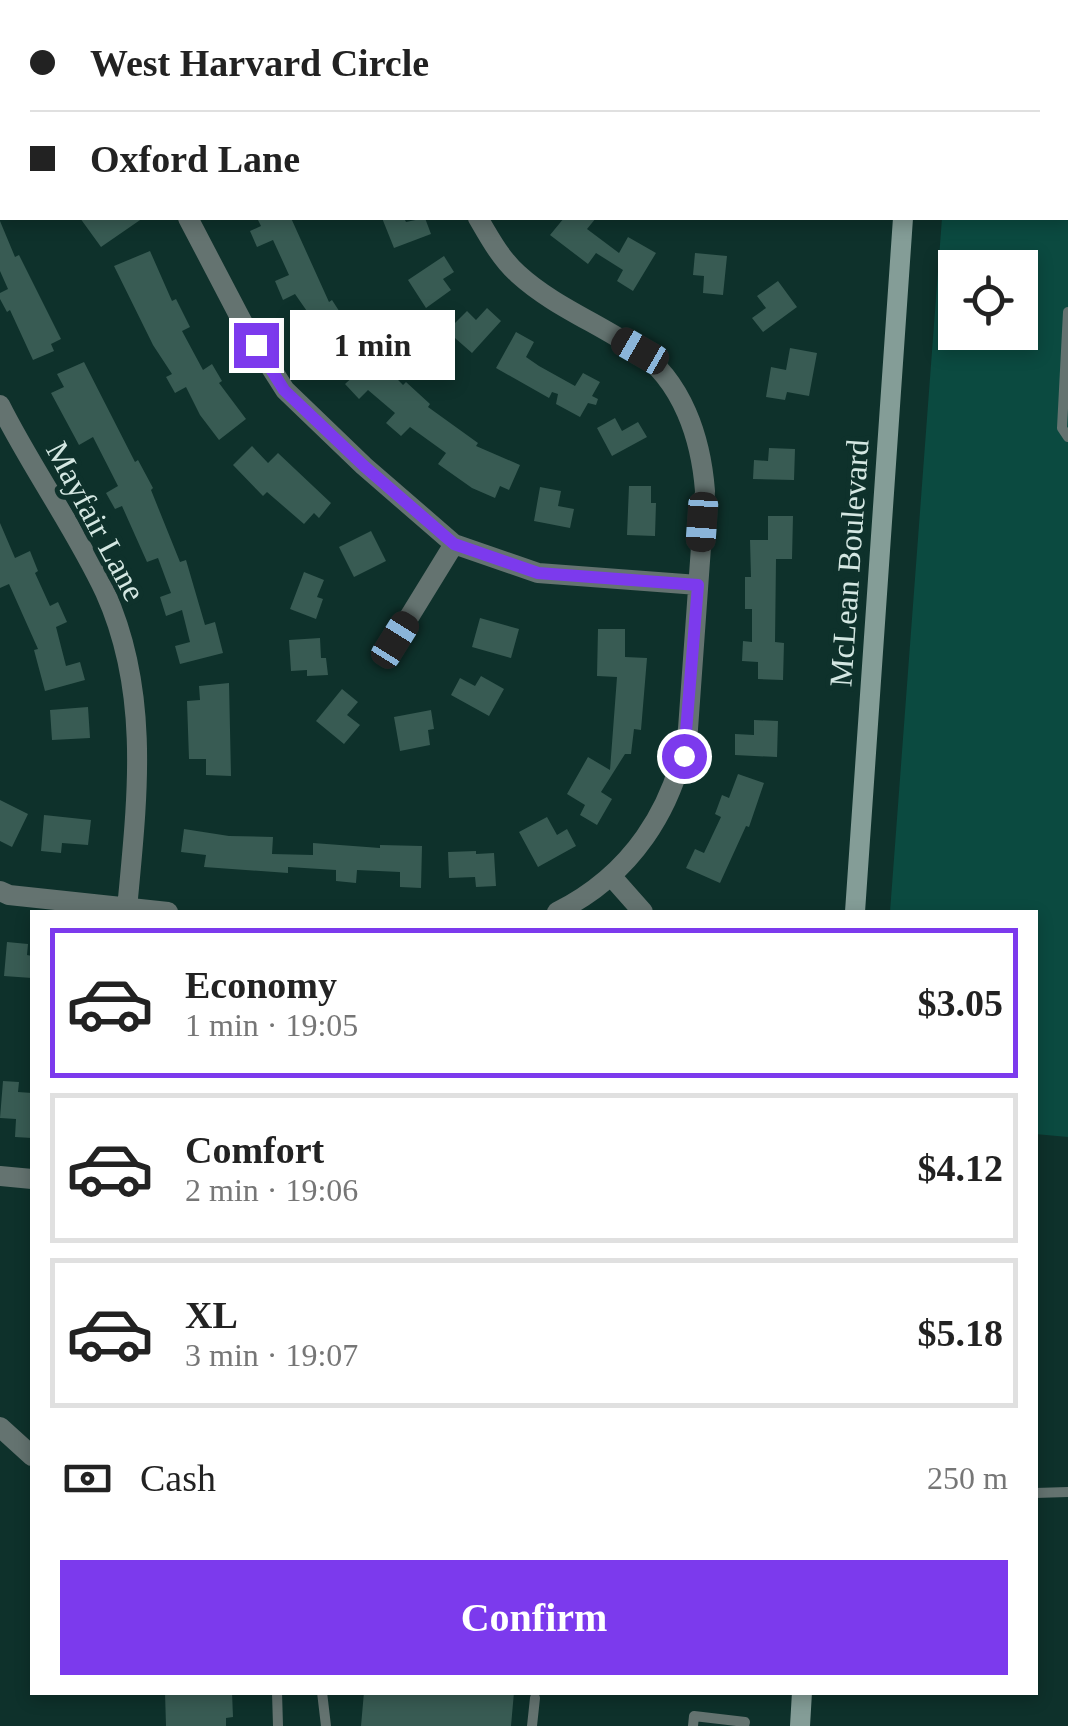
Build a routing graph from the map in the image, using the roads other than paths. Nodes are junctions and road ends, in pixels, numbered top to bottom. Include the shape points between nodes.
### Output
1 (189, 220) edge
2 (479, 220) edge
3 (903, 220) edge
4 (1068, 312) edge
5 (0, 405) edge
6 (1068, 436) edge
7 (454, 544) junction
8 (698, 585) junction
9 (395, 640) dead end
10 (612, 877) junction
11 (0, 890) edge
12 (128, 908) junction
13 (148, 910) edge
14 (561, 910) edge
15 (641, 910) edge
16 (855, 910) edge
17 (0, 1176) edge
18 (30, 1178) edge
19 (0, 1427) edge
20 (30, 1454) edge
21 (1068, 1492) edge
22 (1038, 1493) edge
23 (277, 1695) edge
24 (322, 1695) edge
25 (802, 1695) edge
26 (535, 1698) dead end
27 (278, 1726) edge
28 (326, 1726) edge
29 (532, 1726) edge
30 (693, 1726) edge
31 (744, 1726) edge
32 (800, 1726) edge

1 - 7 street via 284,390
2 - 8 street via 516,273 640,351 691,419 705,491
3 - 16 main road, McLean Boulevard
4 - 6 lane via 1062,428
5 - 12 street, Mayfair Lane via 104,590 127,654 139,735
7 - 8 street via 538,573
7 - 9 street
8 - 10 street via 684,756 655,824
10 - 14 street
10 - 15 street
11 - 12 street
12 - 13 street
17 - 18 street
19 - 20 street
21 - 22 lane
23 - 27 lane
24 - 28 lane
25 - 32 main road
26 - 29 lane
30 - 31 lane via 694,1716

